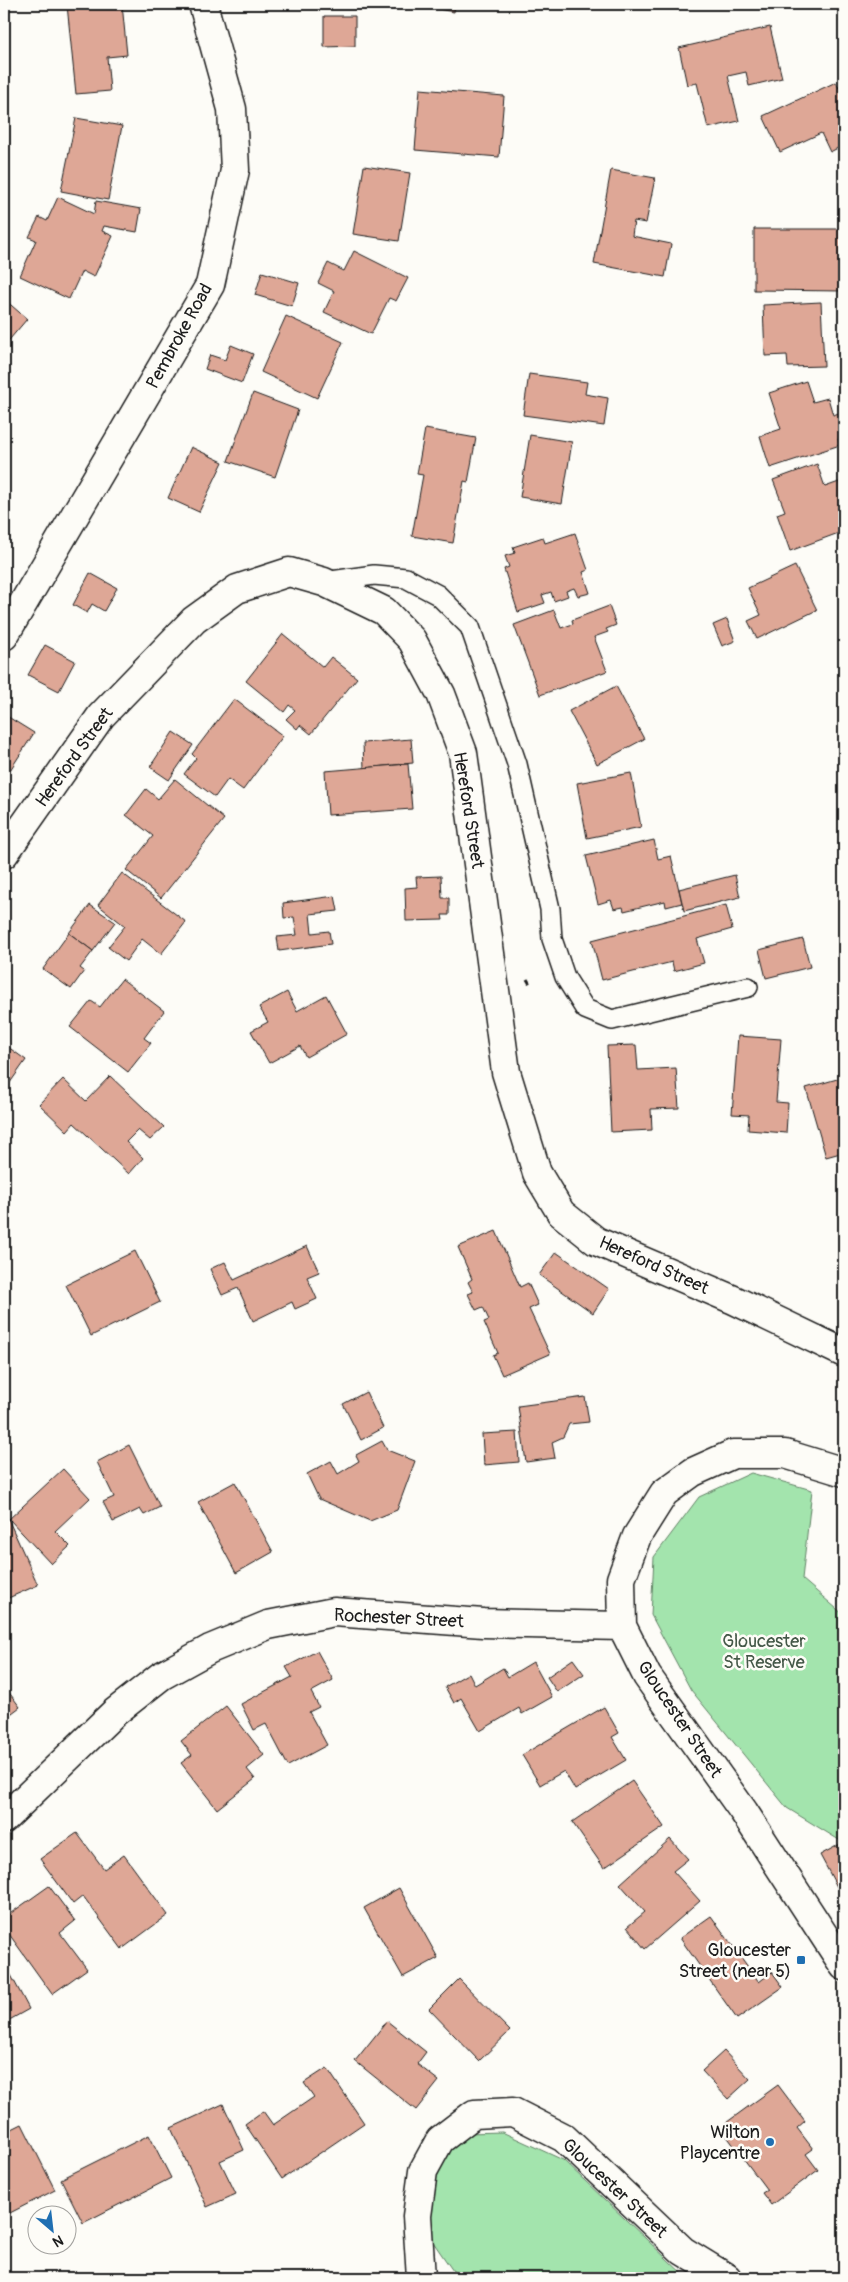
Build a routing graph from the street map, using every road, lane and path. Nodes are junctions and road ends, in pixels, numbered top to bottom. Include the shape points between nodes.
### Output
1 (203, 4) edge
2 (324, 582) junction
3 (4, 636) edge
4 (4, 854) edge
5 (748, 987) dead end
6 (844, 1353) edge
7 (844, 1472) edge
8 (622, 1626) junction
9 (4, 1819) edge
10 (844, 1966) edge
11 (421, 2278) edge
12 (727, 2278) edge

1 - 3 street, Pembroke Road via 232,109 235,170 210,285
2 - 4 street, Hereford Street via 289,572 237,589 194,620 101,716
2 - 5 lane via 374,574 406,578 438,595 470,627 516,764 550,908 552,939 565,978 584,1009 612,1020
2 - 6 street, Hereford Street via 384,611 412,640 441,694 457,736 463,753 506,1072 537,1173 562,1212 596,1241 734,1300
7 - 8 street, Gloucester Street via 786,1454 733,1454 693,1472 664,1493 637,1536 621,1579
8 - 9 street, Rochester Street via 483,1623 334,1612 268,1625 210,1649 161,1676 114,1713
8 - 10 street, Gloucester Street via 647,1676 744,1812
11 - 12 street, Gloucester Street via 417,2216 423,2171 440,2140 474,2114 512,2112 564,2138 683,2251

